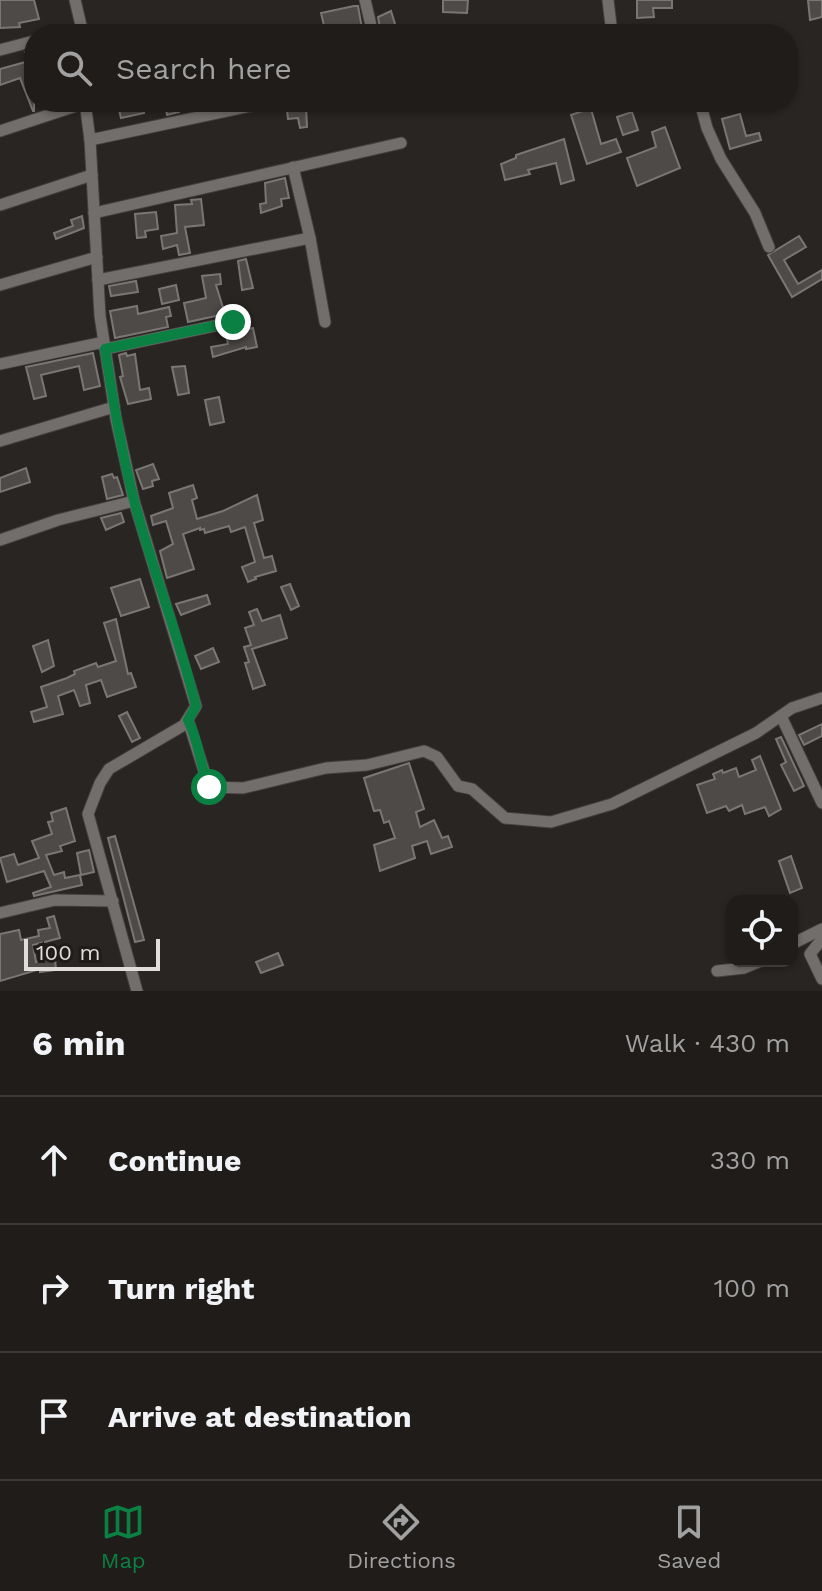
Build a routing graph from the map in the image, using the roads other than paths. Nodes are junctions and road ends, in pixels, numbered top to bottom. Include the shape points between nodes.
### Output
1 (75, 0) edge
2 (365, 0) edge
3 (608, 0) edge
4 (81, 24) edge
5 (371, 24) edge
6 (611, 24) edge
7 (24, 44) edge
8 (0, 50) edge
9 (58, 112) edge
10 (86, 112) edge
11 (222, 112) edge
12 (703, 112) edge
13 (0, 131) edge
14 (90, 140) junction
15 (401, 143) dead end
16 (293, 167) junction
17 (92, 175) junction
18 (0, 205) edge
19 (94, 213) junction
20 (310, 238) junction
21 (769, 247) dead end
22 (97, 257) junction
23 (98, 280) junction
24 (0, 285) edge
25 (233, 322) dead end
26 (325, 322) dead end
27 (105, 345) junction
28 (0, 364) edge
29 (114, 407) junction
30 (0, 441) edge
31 (134, 501) junction
32 (0, 540) edge
33 (822, 698) edge
34 (781, 716) junction
35 (188, 720) junction
36 (822, 803) edge
37 (113, 901) junction
38 (0, 913) edge
39 (822, 929) edge
40 (822, 939) edge
41 (798, 941) edge
42 (746, 967) edge
43 (717, 971) dead end
44 (822, 979) edge
45 (137, 991) edge

1 - 4 street
2 - 5 street
3 - 6 street
7 - 8 street
9 - 13 street
10 - 14 street
11 - 14 street
12 - 21 street via 721,159
14 - 17 street
15 - 16 street
16 - 19 street
16 - 20 street
17 - 18 street
17 - 19 street
19 - 22 street
20 - 23 street
20 - 26 street
22 - 23 street
22 - 24 street
23 - 27 street
25 - 27 street
27 - 28 street
27 - 29 street
29 - 30 street
29 - 31 street
31 - 32 street
31 - 35 street via 196,706
33 - 34 street
34 - 35 street via 612,804 551,822 505,818 472,789 458,786 437,757 424,751 243,788 209,787
34 - 36 street
35 - 37 street via 109,769 96,793 88,814
37 - 38 street via 55,900
37 - 45 street
39 - 41 street
40 - 44 street via 810,954
42 - 43 street

